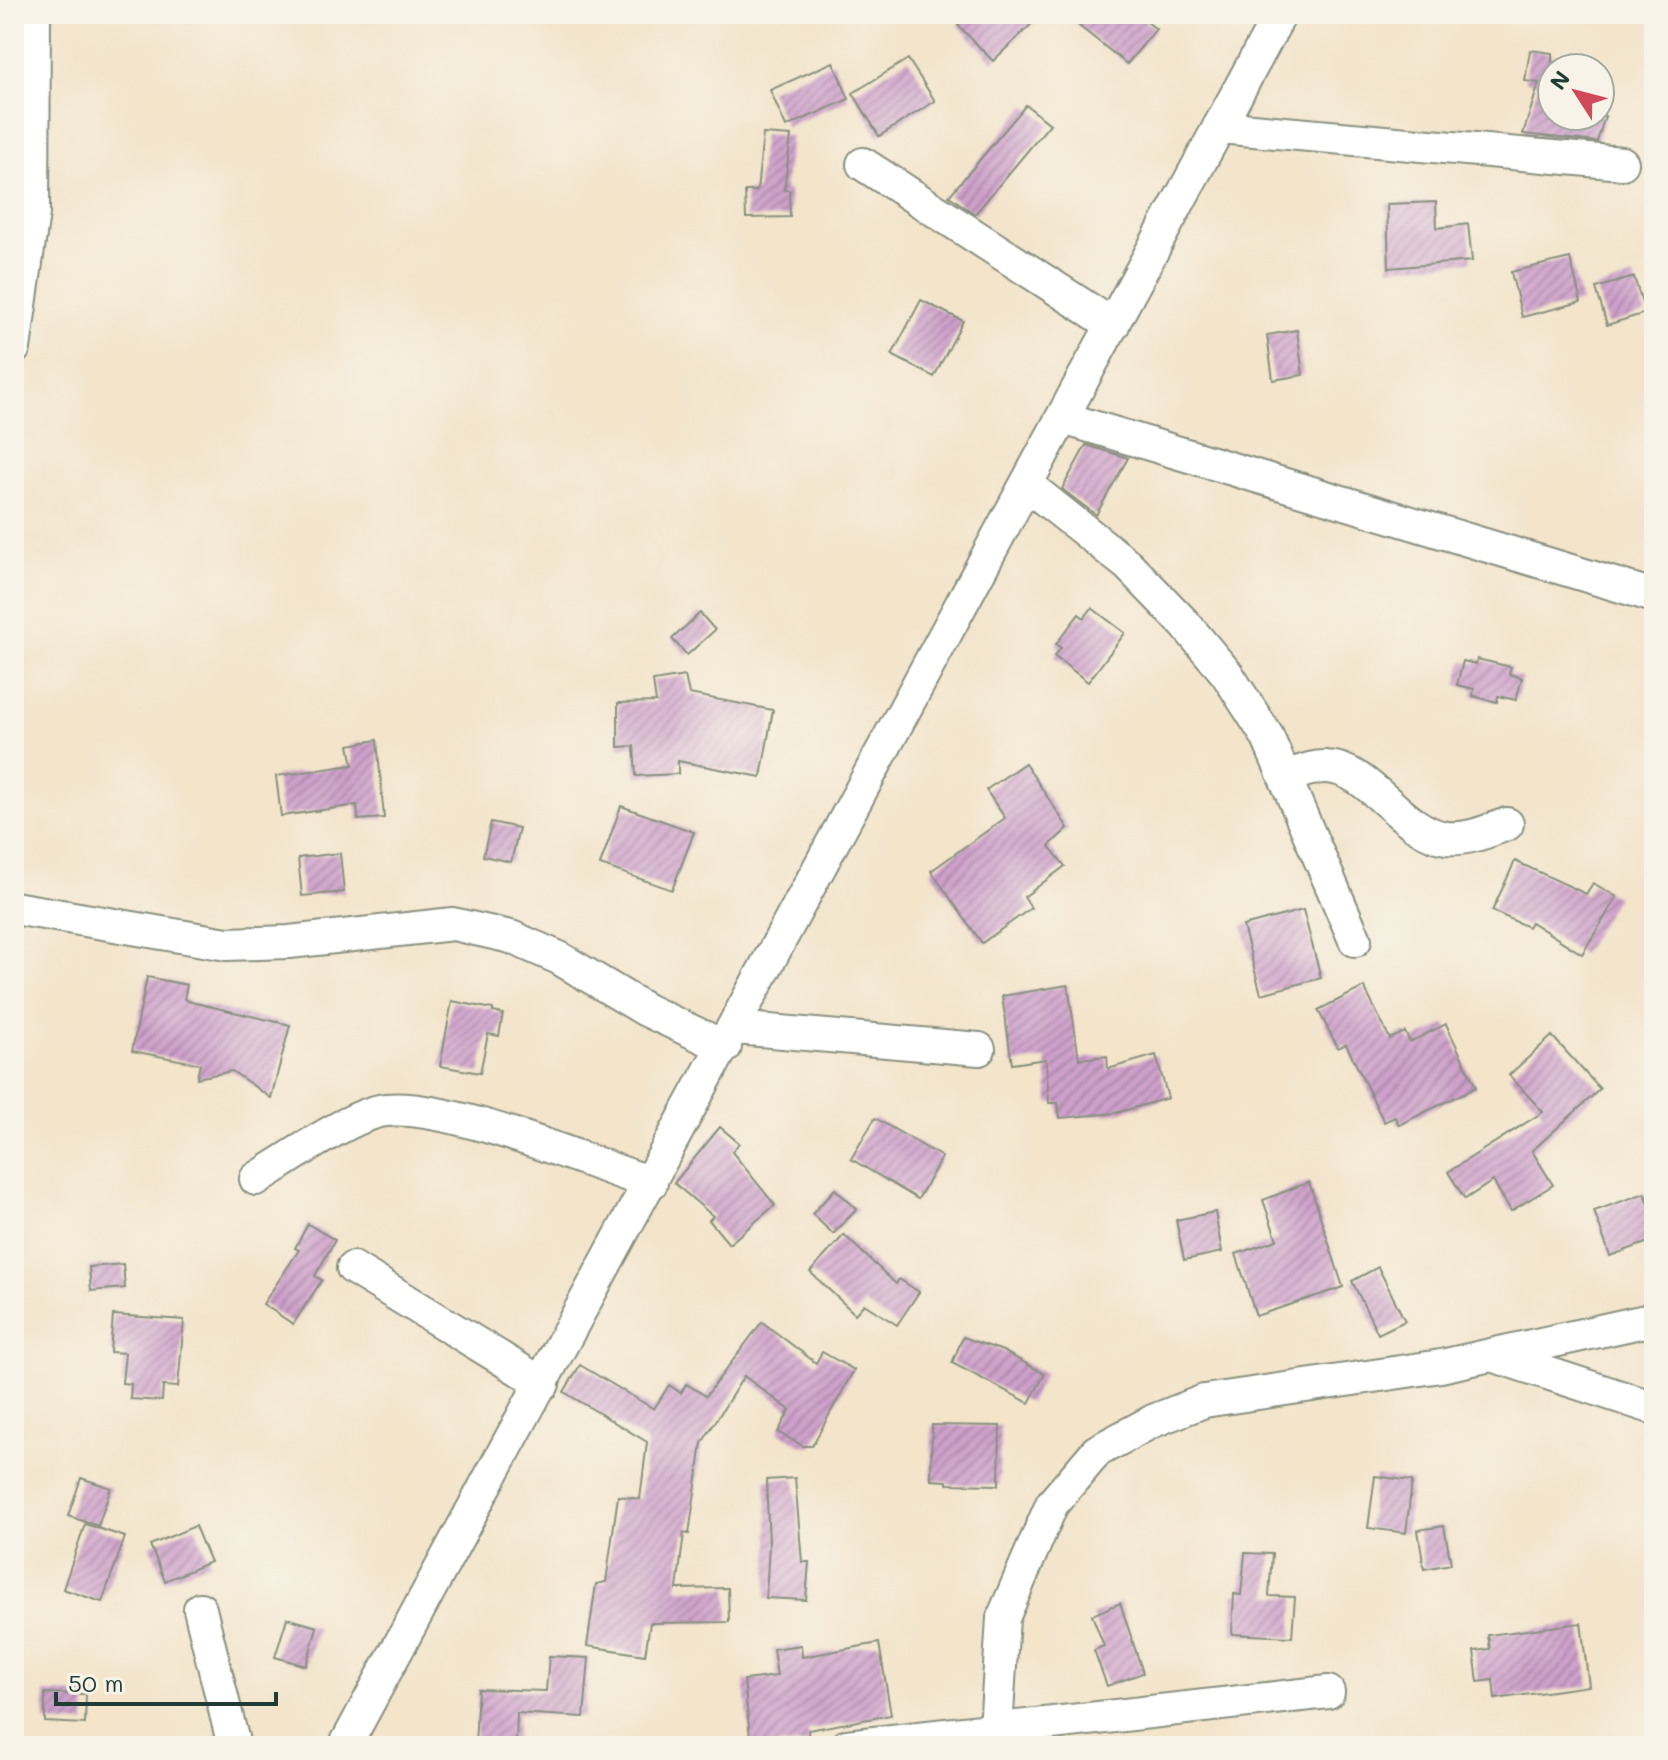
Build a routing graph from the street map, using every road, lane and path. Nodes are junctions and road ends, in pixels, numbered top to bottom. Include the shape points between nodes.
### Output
1 (34, 14) edge
2 (1280, 14) edge
3 (1219, 127) junction
4 (1622, 163) dead end
5 (863, 164) dead end
6 (1113, 325) junction
7 (14, 348) edge
8 (1063, 418) junction
9 (1027, 485) junction
10 (1654, 596) edge
11 (1285, 777) junction
12 (1507, 824) dead end
13 (14, 908) edge
14 (1355, 940) dead end
15 (730, 1037) junction
16 (979, 1049) dead end
17 (256, 1179) dead end
18 (651, 1183) junction
19 (353, 1268) dead end
20 (1654, 1319) edge
21 (1492, 1355) junction
22 (543, 1384) junction
23 (1654, 1408) edge
24 (200, 1609) dead end
25 (1328, 1692) dead end
26 (996, 1730) junction
27 (234, 1746) edge
28 (345, 1746) edge
29 (847, 1746) edge

1 - 7 street via 33,213
2 - 3 street
3 - 4 street
3 - 6 street
5 - 6 street
6 - 8 street
8 - 9 street
8 - 10 street
9 - 11 street via 1128,565 1185,624 1227,674 1267,736
9 - 15 street
11 - 12 street via 1316,768 1339,770 1424,830 1446,838 1471,837
11 - 14 street
13 - 15 street via 227,944 453,924 511,937 559,958 646,1010
15 - 16 street
15 - 18 street
17 - 18 street via 384,1110 465,1121
18 - 22 street
19 - 22 street
20 - 21 street
21 - 23 street
21 - 26 street via 1204,1401 1097,1451 1052,1504 1003,1618
22 - 28 street
24 - 27 street
25 - 26 street
26 - 29 street

